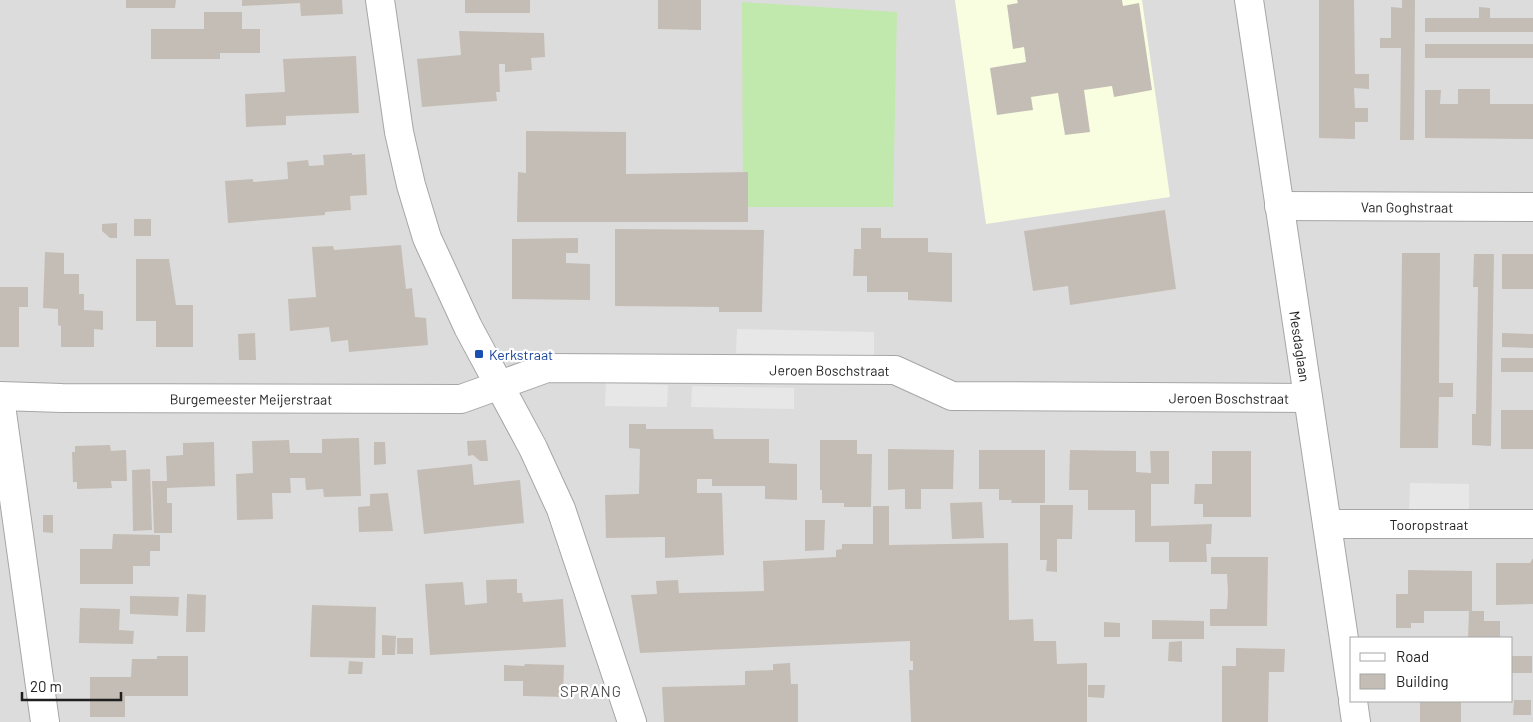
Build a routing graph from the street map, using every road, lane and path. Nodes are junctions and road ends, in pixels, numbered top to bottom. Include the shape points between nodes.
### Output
1 (380, 0) edge
2 (1249, 0) edge
3 (1279, 206) junction
4 (1533, 207) edge
5 (499, 385) junction
6 (0, 397) edge
7 (1308, 398) junction
8 (1326, 524) junction
9 (1533, 524) edge
10 (1350, 680) edge
11 (1353, 702) edge
12 (45, 722) edge
13 (632, 722) edge
14 (1356, 722) edge

1 - 5 street via 399,132 427,238
2 - 3 street, Mesdaglaan
3 - 4 street, Van Goghstraat
3 - 7 street, Mesdaglaan
5 - 6 street, Burgemeester Meijerstraat via 461,399
5 - 7 street, Jeroen Boschstraat via 547,368 895,370 952,396
5 - 13 street via 561,509
6 - 12 street
7 - 8 street, Mesdaglaan
8 - 9 street, Tooropstraat
8 - 10 street, Mesdaglaan
11 - 14 street

